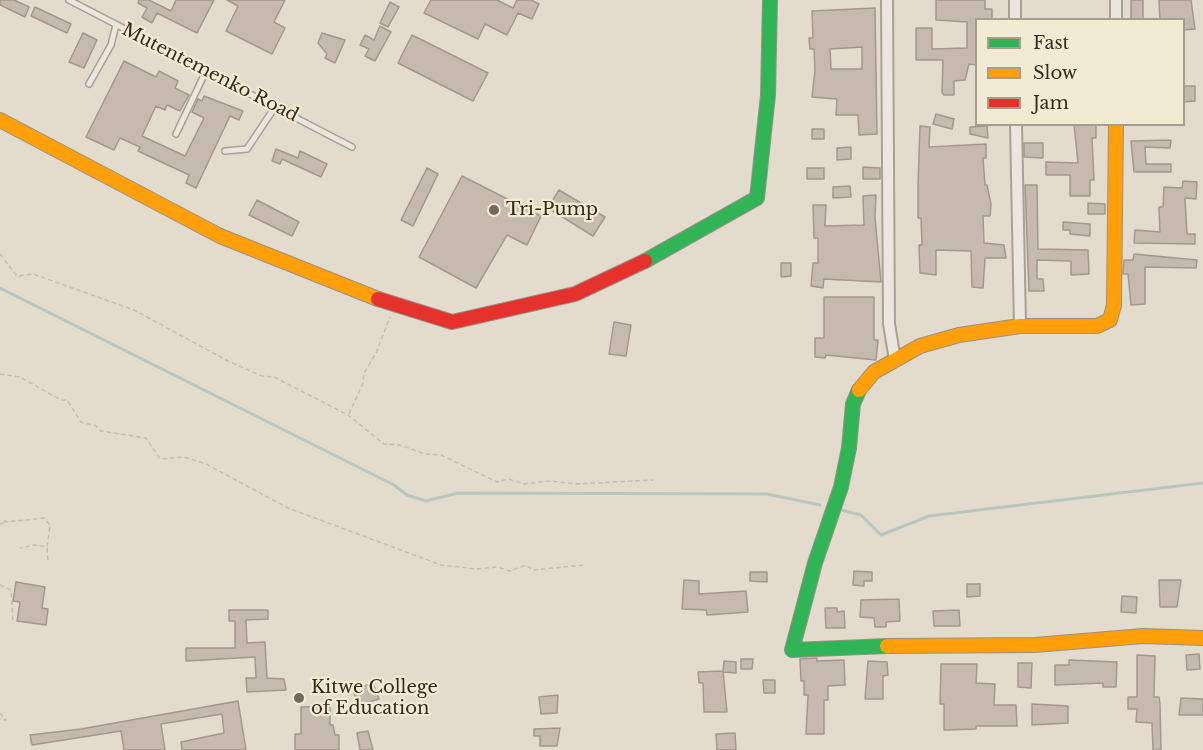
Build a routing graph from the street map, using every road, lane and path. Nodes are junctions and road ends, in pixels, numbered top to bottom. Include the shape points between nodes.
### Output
1 (69, 0) edge
2 (770, 0) edge
3 (887, 0) edge
4 (1015, 0) edge
5 (1116, 0) edge
6 (1015, 18) edge
7 (1116, 18) edge
8 (116, 25) junction
9 (206, 71) junction
10 (89, 84) dead end
11 (275, 107) junction
12 (0, 120) edge
13 (1017, 126) edge
14 (1116, 126) edge
15 (176, 134) dead end
16 (352, 147) dead end
17 (225, 151) dead end
18 (0, 255) edge
19 (398, 307) junction
20 (1020, 326) junction
21 (895, 360) junction
22 (0, 374) edge
23 (348, 415) junction
24 (653, 480) dead end
25 (0, 524) edge
26 (47, 547) junction
27 (20, 548) dead end
28 (48, 561) dead end
29 (585, 565) dead end
30 (0, 585) edge
31 (13, 622) dead end
32 (1203, 638) edge
33 (0, 712) edge
34 (0, 719) edge

1 - 8 lane, Mutentemenko Road
2 - 19 street via 768,104 757,198 631,269 574,294 452,322
3 - 21 street via 890,324
4 - 6 street
5 - 7 street
8 - 9 lane, Mutentemenko Road
8 - 10 lane via 111,45
9 - 11 lane, Mutentemenko Road
9 - 15 lane
11 - 16 lane, Mutentemenko Road
11 - 17 lane via 247,150
12 - 19 street via 220,236
13 - 20 street
14 - 20 street via 1114,305 1110,320 1097,326
18 - 23 path via 17,276 33,274 134,310 228,361 274,377
19 - 23 path via 364,373
20 - 21 street via 949,338 920,346
21 - 32 street via 867,379 853,404 841,487 815,563 792,650 1035,645 1143,636
22 - 29 path via 20,377 67,400 81,422 101,431 146,438 160,459 184,457 206,464 288,508 441,565 510,571 526,565 533,570
23 - 24 path via 384,444 441,455 497,482 508,479 524,484 577,484
25 - 26 path via 45,518 50,525
26 - 27 path
26 - 28 path
30 - 31 path via 11,590
33 - 34 path via 6,720

